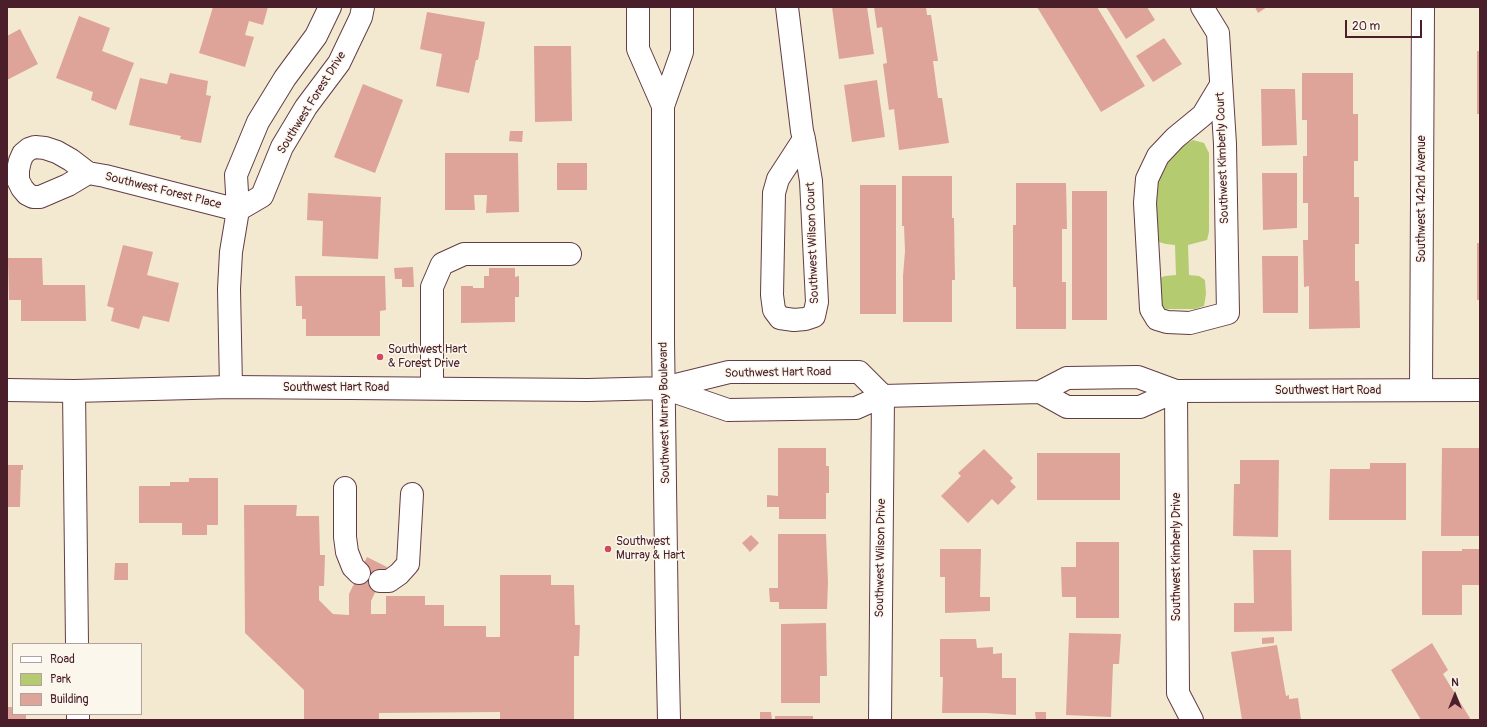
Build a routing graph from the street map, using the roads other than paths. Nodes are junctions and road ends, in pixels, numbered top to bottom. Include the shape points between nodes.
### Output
1 (330, 7) edge
2 (363, 7) edge
3 (638, 7) edge
4 (682, 7) edge
5 (787, 7) edge
6 (1202, 7) edge
7 (1423, 7) edge
8 (1221, 85) junction
9 (663, 106) junction
10 (804, 139) junction
11 (88, 173) dead end
12 (238, 210) junction
13 (570, 254) dead end
14 (231, 387) junction
15 (432, 388) junction
16 (664, 388) junction
17 (7, 390) edge
18 (1421, 390) junction
19 (1480, 390) edge
20 (74, 391) junction
21 (1176, 391) junction
22 (1040, 392) junction
23 (883, 396) junction
24 (345, 488) dead end
25 (412, 494) dead end
26 (359, 573) dead end
27 (380, 581) dead end
28 (77, 643) edge
29 (669, 720) edge
30 (880, 720) edge
31 (1192, 720) edge

1 - 12 street via 316,36 285,78 258,122 236,175
2 - 12 street, Southwest Forest Drive via 339,63 306,107 282,147 262,196
3 - 9 street, Southwest Murray Boulevard via 638,49
4 - 9 street, Southwest Murray Boulevard via 682,52
5 - 10 street, Southwest Wilson Court
6 - 8 street, Southwest Kimberly Court via 1218,33
7 - 18 street, Southwest 142nd Avenue
8 - 8 street, Southwest Kimberly Court via 1225,144 1228,313 1190,323 1167,322 1157,319 1151,309 1145,203 1147,180 1158,156 1203,115
9 - 16 street, Southwest Murray Boulevard
10 - 10 street, Southwest Wilson Court via 811,181 817,302 814,316 794,320 780,318 774,310 774,193 778,179
11 - 12 street, Southwest Forest Place
12 - 14 street via 231,252
13 - 15 street via 464,254 442,264 432,287
14 - 15 street, Southwest Hart Road
14 - 20 street, Southwest Hart Road
15 - 16 street, Southwest Hart Road
16 - 23 street, Southwest Hart Road via 728,410 856,408
16 - 23 street, Southwest Hart Road via 729,372 859,372
16 - 29 street, Southwest Murray Boulevard
17 - 20 street, Southwest Hart Road
18 - 19 street, Southwest Hart Road
18 - 21 street, Southwest Hart Road
20 - 28 street
21 - 22 street, Southwest Hart Road via 1138,377 1096,377 1068,378
21 - 22 street, Southwest Hart Road via 1140,407 1067,407
21 - 31 street, Southwest Kimberly Drive via 1178,693
22 - 23 street, Southwest Hart Road
23 - 30 street, Southwest Wilson Drive
24 - 26 street via 347,552 353,567
25 - 27 street via 408,564 389,581

